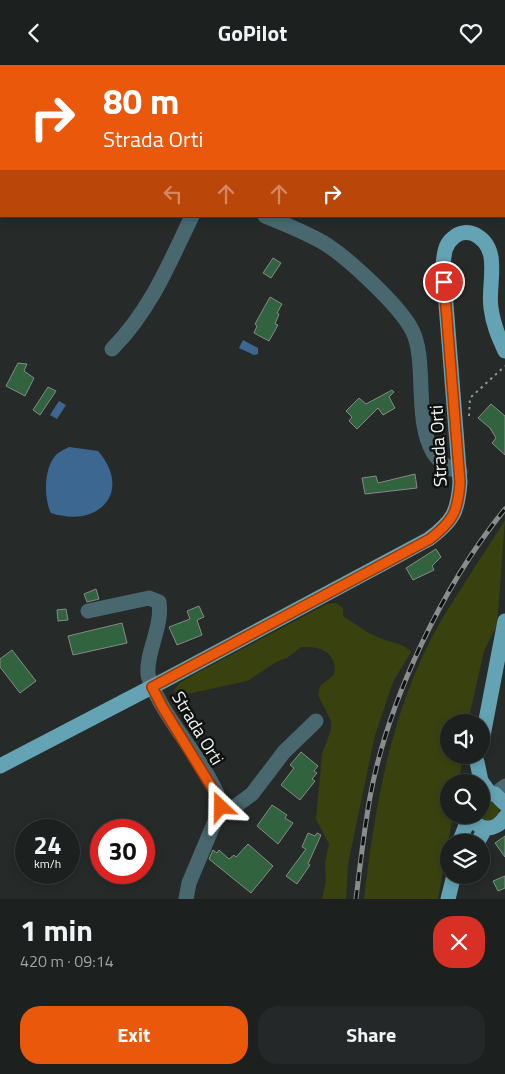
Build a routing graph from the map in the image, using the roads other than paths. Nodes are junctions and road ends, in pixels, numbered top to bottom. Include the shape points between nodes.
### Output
1 (192, 217) edge
2 (267, 217) edge
3 (112, 349) dead end
4 (505, 351) edge
5 (460, 472) junction
6 (88, 611) dead end
7 (505, 621) edge
8 (152, 687) junction
9 (487, 714) edge
10 (316, 721) dead end
11 (479, 764) edge
12 (0, 765) edge
13 (495, 794) edge
14 (221, 807) junction
15 (505, 818) edge
16 (476, 824) edge
17 (486, 829) junction
18 (483, 834) edge
19 (452, 884) edge
20 (186, 899) edge
21 (448, 899) edge

1 - 3 street via 157,290 134,325
2 - 5 street via 326,244 383,295 411,328 418,341 422,417 429,444 440,462
4 - 5 main road, Strada Orti via 494,330 489,251 473,234 464,232 456,235 446,248 443,266
5 - 8 main road, Strada Orti via 459,499 454,514 447,525 430,539
6 - 8 street via 149,598 158,602 160,616 148,673
7 - 9 main road
8 - 12 main road, Strada Orti
8 - 14 street, Strada Orti
10 - 14 street via 284,753 252,794 233,807
11 - 13 main road via 481,781
14 - 20 street via 189,883
15 - 17 main road via 497,827
16 - 17 main road
17 - 18 main road
19 - 21 main road

